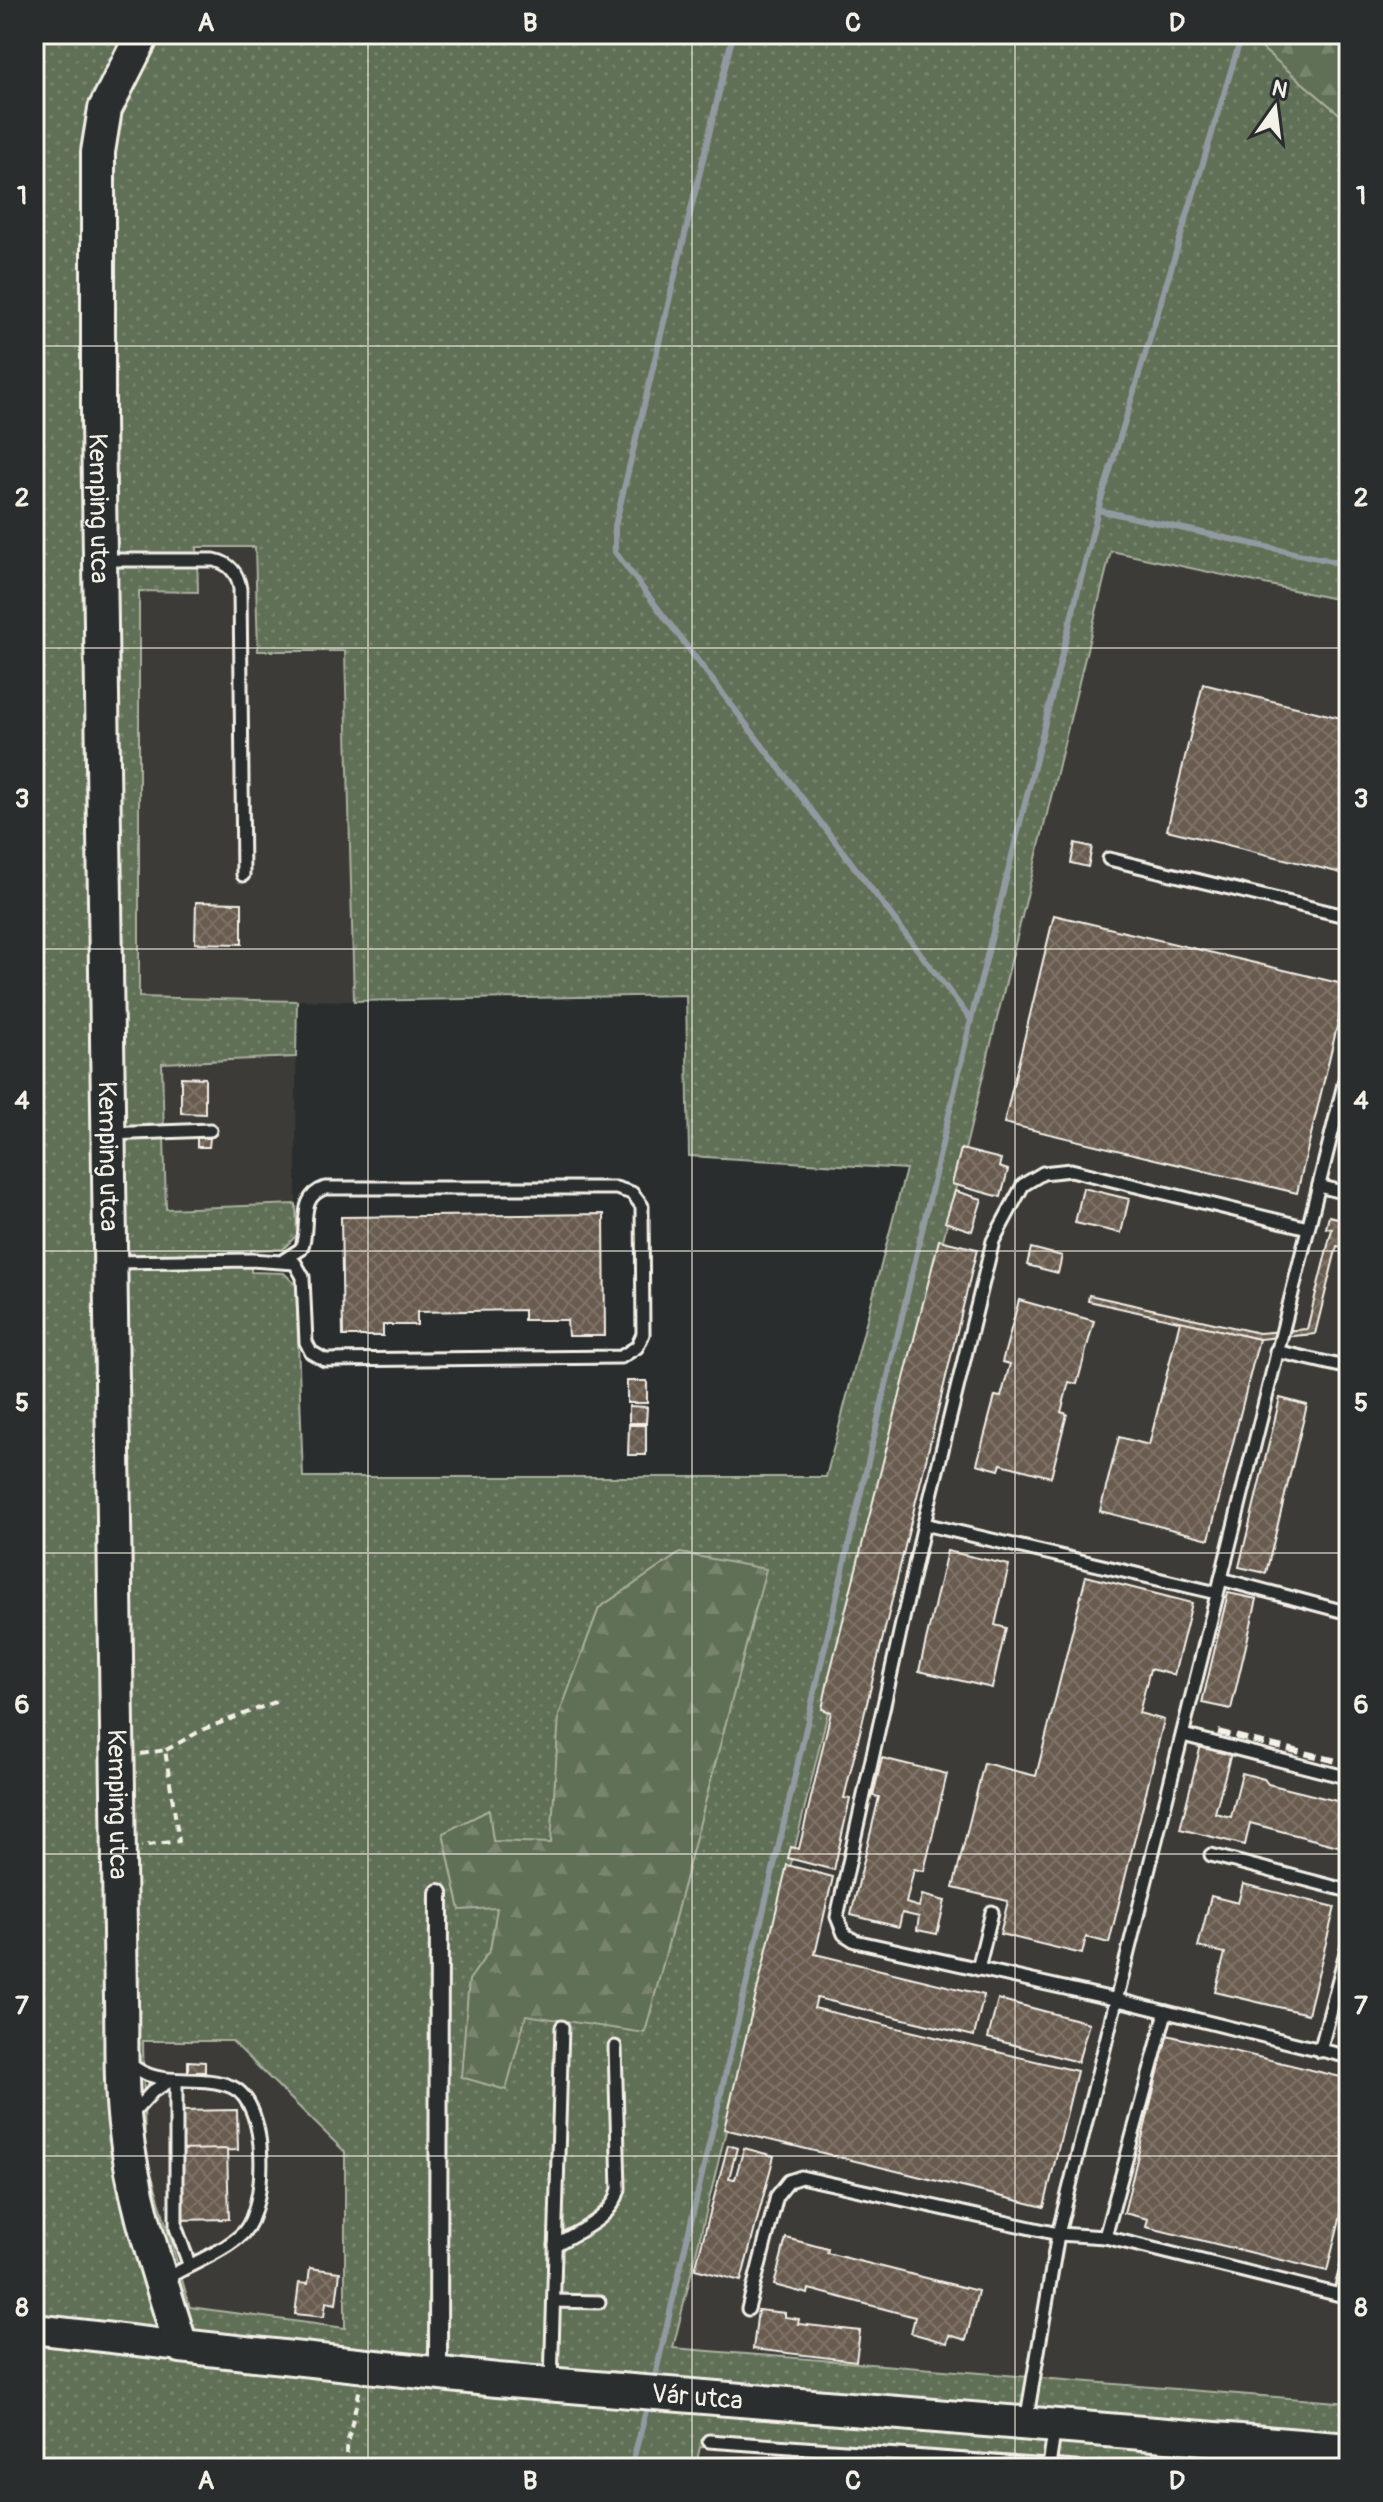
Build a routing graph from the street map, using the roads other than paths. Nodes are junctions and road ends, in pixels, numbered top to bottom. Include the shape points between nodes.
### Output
1 (143, 34) edge
2 (101, 560) junction
3 (1109, 859) dead end
4 (243, 875) dead end
5 (1349, 917) edge
6 (1349, 1064) edge
7 (210, 1130) dead end
8 (108, 1134) junction
9 (1319, 1186) junction
10 (1349, 1194) edge
11 (1308, 1228) junction
12 (284, 1260) junction
13 (110, 1262) junction
14 (1276, 1351) junction
15 (1349, 1368) edge
16 (924, 1524) junction
17 (1221, 1579) junction
18 (1217, 1593) junction
19 (1349, 1613) edge
20 (1183, 1735) junction
21 (1349, 1778) edge
22 (1211, 1855) dead end
23 (1349, 1891) edge
24 (439, 1893) dead end
25 (992, 1912) dead end
26 (1349, 1941) edge
27 (978, 1969) junction
28 (1118, 2000) junction
29 (1166, 2012) junction
30 (562, 2027) dead end
31 (615, 2047) dead end
32 (1320, 2051) junction
33 (122, 2057) junction
34 (1349, 2057) edge
35 (173, 2081) junction
36 (125, 2124) junction
37 (1058, 2234) junction
38 (1105, 2237) junction
39 (555, 2245) junction
40 (1349, 2261) edge
41 (189, 2264) junction
42 (160, 2283) junction
43 (554, 2301) junction
44 (599, 2302) dead end
45 (748, 2309) dead end
46 (40, 2329) edge
47 (181, 2346) junction
48 (438, 2375) junction
49 (551, 2384) junction
50 (1040, 2424) junction
51 (709, 2441) dead end
52 (1349, 2450) edge
53 (1246, 2455) edge
54 (1049, 2466) edge
55 (1076, 2468) edge

1 - 2 main road, Kemping utca via 105,109 99,142
2 - 4 lane via 214,560 228,564 236,575
2 - 8 main road, Kemping utca
3 - 5 lane
6 - 9 lane
7 - 8 lane
8 - 13 main road, Kemping utca
9 - 10 lane
9 - 11 lane
11 - 14 lane
11 - 16 lane via 1071,1170 1043,1173 1023,1185 993,1241
12 - 12 lane via 301,1271 306,1342 325,1360 621,1357 637,1347 643,1334 642,1206 632,1193 616,1188 325,1188 307,1204 301,1249
12 - 13 lane
13 - 33 main road, Kemping utca
14 - 15 lane
14 - 17 lane
16 - 18 lane
16 - 27 lane via 837,1917 844,1934 855,1941
17 - 18 lane
17 - 19 lane
18 - 20 lane
20 - 21 lane
20 - 28 lane
22 - 23 lane
24 - 48 street
25 - 27 lane
26 - 32 lane
27 - 28 lane
28 - 29 lane
28 - 37 lane
29 - 32 lane
29 - 38 lane
30 - 39 lane
31 - 39 lane via 616,2203
32 - 34 lane
33 - 35 lane via 135,2069
33 - 36 main road, Kemping utca
35 - 36 lane via 153,2091
35 - 41 lane via 176,2228
35 - 41 lane via 222,2084 249,2098 260,2157 258,2202 242,2234
36 - 42 main road, Kemping utca
37 - 38 lane
37 - 45 lane via 795,2178 777,2196
37 - 50 lane
38 - 40 lane via 1340,2295
39 - 43 lane
41 - 42 lane
42 - 47 main road, Kemping utca
43 - 44 lane
43 - 49 lane
46 - 47 street, Vár utca
47 - 48 main road, Vár utca
48 - 49 main road, Vár utca
49 - 50 main road, Vár utca
50 - 53 main road, Vár utca
50 - 54 lane
51 - 54 lane
52 - 53 main road, Vár utca
54 - 55 lane

